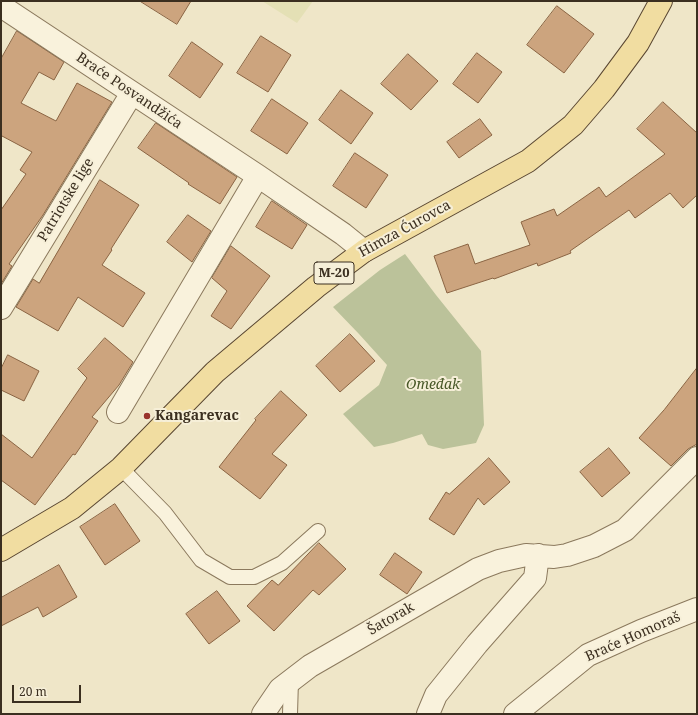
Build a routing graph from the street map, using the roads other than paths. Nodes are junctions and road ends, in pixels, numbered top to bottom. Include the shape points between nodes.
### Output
1 (661, 1) edge
2 (3, 12) edge
3 (132, 93) junction
4 (258, 176) junction
5 (364, 251) junction
6 (1, 308) edge
7 (118, 412) dead end
8 (697, 458) edge
9 (121, 468) junction
10 (318, 531) dead end
11 (1, 550) edge
12 (538, 555) junction
13 (697, 609) edge
14 (291, 680) junction
15 (263, 714) edge
16 (290, 714) edge
17 (428, 714) edge
18 (515, 714) edge

1 - 5 main road, Himza Ćurovca / M-20 via 638,43 573,125 528,162
2 - 3 street, Braće Posvandžića
3 - 4 street, Braće Posvandžića
3 - 6 street, Patriotske lige
4 - 5 street, Braće Posvandžića
4 - 7 street
5 - 9 main road, Himza Ćurovca / M-20 via 316,287 215,372
8 - 12 street, Šatorak via 625,530 594,546 567,555
9 - 10 lane via 165,513 201,560 230,577 254,577 282,563
9 - 11 main road, Himza Ćurovca / M-20 via 72,508
12 - 14 street, Šatorak via 499,561 478,569 310,666
12 - 17 street via 535,578 436,695
13 - 18 street, Braće Homoraš via 588,655
14 - 15 street, Šatorak via 280,689
14 - 16 lane

